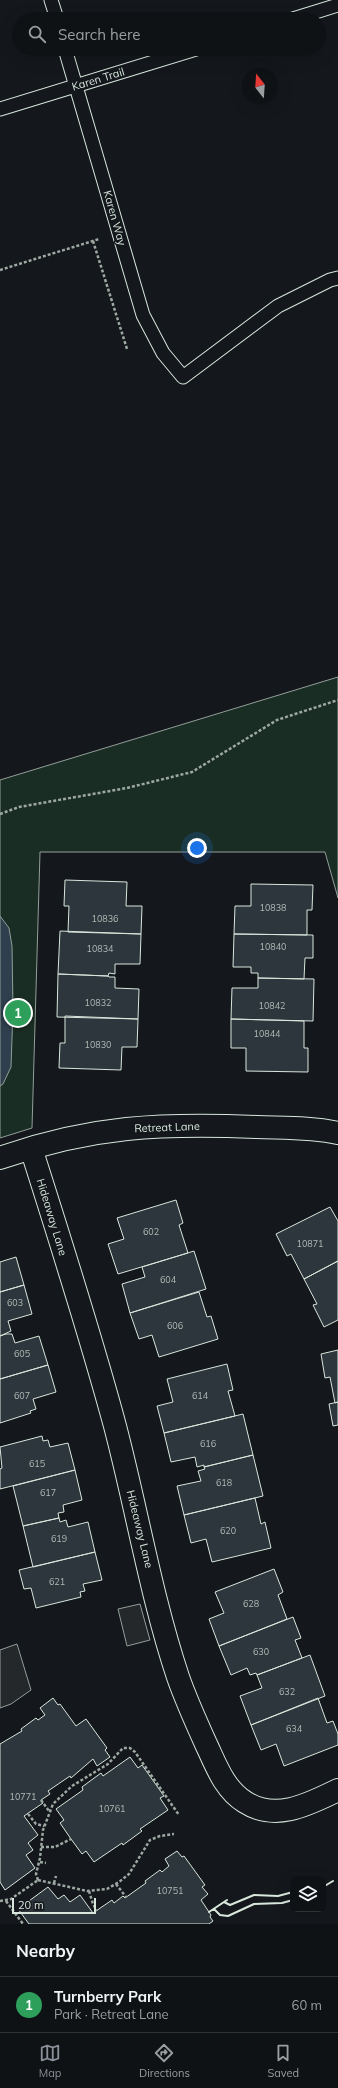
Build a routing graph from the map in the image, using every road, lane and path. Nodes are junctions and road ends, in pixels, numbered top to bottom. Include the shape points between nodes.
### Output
1 (51, 0) edge
2 (338, 5) edge
3 (55, 12) edge
4 (316, 12) edge
5 (67, 56) edge
6 (173, 56) edge
7 (76, 86) junction
8 (0, 109) edge
9 (101, 239) dead end
10 (93, 241) junction
11 (0, 270) edge
12 (338, 278) edge
13 (127, 349) dead end
14 (338, 700) edge
15 (0, 814) edge
16 (338, 1133) edge
17 (32, 1148) junction
18 (0, 1158) edge
19 (338, 1790) edge
20 (42, 1800) dead end
21 (49, 1811) junction
22 (28, 1814) dead end
23 (180, 1815) dead end
24 (44, 1826) junction
25 (174, 1834) dead end
26 (71, 1839) dead end
27 (41, 1847) junction
28 (40, 1862) junction
29 (46, 1863) dead end
30 (56, 1876) dead end
31 (38, 1880) junction
32 (54, 1883) junction
33 (116, 1884) junction
34 (89, 1891) junction
35 (126, 1897) dead end
36 (6, 1900) junction
37 (0, 1901) edge
38 (97, 1910) dead end
39 (23, 1924) edge

1 - 3 lane
2 - 4 lane
5 - 7 lane, Karen Way
6 - 7 lane, Karen Trail
7 - 8 lane, Karen Trail
7 - 12 lane, Karen Way via 143,315 163,354 183,377 278,306
9 - 10 path
10 - 11 path
10 - 13 path
14 - 15 path via 277,720 192,772 128,788 19,807
16 - 17 street, Retreat Lane via 316,1129 146,1126 82,1135
17 - 18 street, Retreat Lane
17 - 19 street, Hideaway Lane via 115,1426 170,1651 194,1716 221,1777 230,1790 245,1803 257,1809 271,1811 293,1810
20 - 21 path
21 - 23 path via 52,1804 64,1793 108,1764 118,1750 125,1747 135,1752
21 - 24 path
22 - 24 path via 36,1824
24 - 27 path
25 - 33 path via 150,1840 133,1869
26 - 27 path via 54,1847
27 - 28 path
28 - 29 path
28 - 31 path via 36,1874
30 - 32 path
31 - 32 path
31 - 36 path via 15,1897
32 - 34 path
33 - 34 path via 103,1890
33 - 35 path
34 - 38 path
36 - 37 path
36 - 39 path

